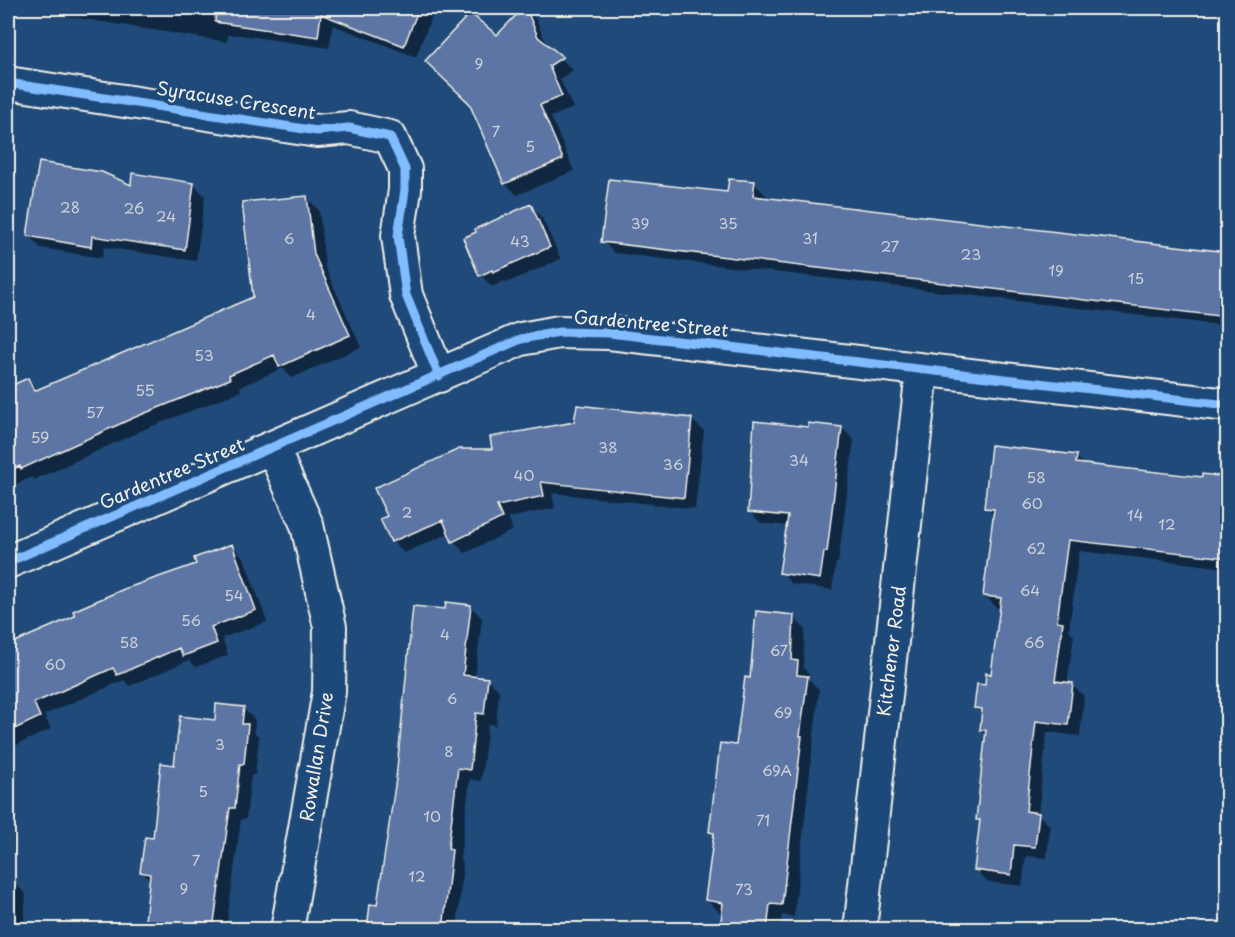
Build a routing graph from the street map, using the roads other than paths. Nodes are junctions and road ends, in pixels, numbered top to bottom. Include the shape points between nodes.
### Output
1 (8, 83) edge
2 (922, 371) junction
3 (439, 376) junction
4 (1227, 405) edge
5 (273, 449) junction
6 (8, 562) edge
7 (287, 930) edge
8 (860, 930) edge

1 - 3 street, Syracuse Crescent via 317,131 349,128 390,137 405,169 398,236 406,295
2 - 3 street, Gardentree Street via 609,333 559,332 521,339
2 - 4 street, Gardentree Street
2 - 8 street, Kitchener Road
3 - 5 street, Gardentree Street
5 - 6 street, Gardentree Street
5 - 7 street, Rowallan Drive via 307,525 330,627 329,692

